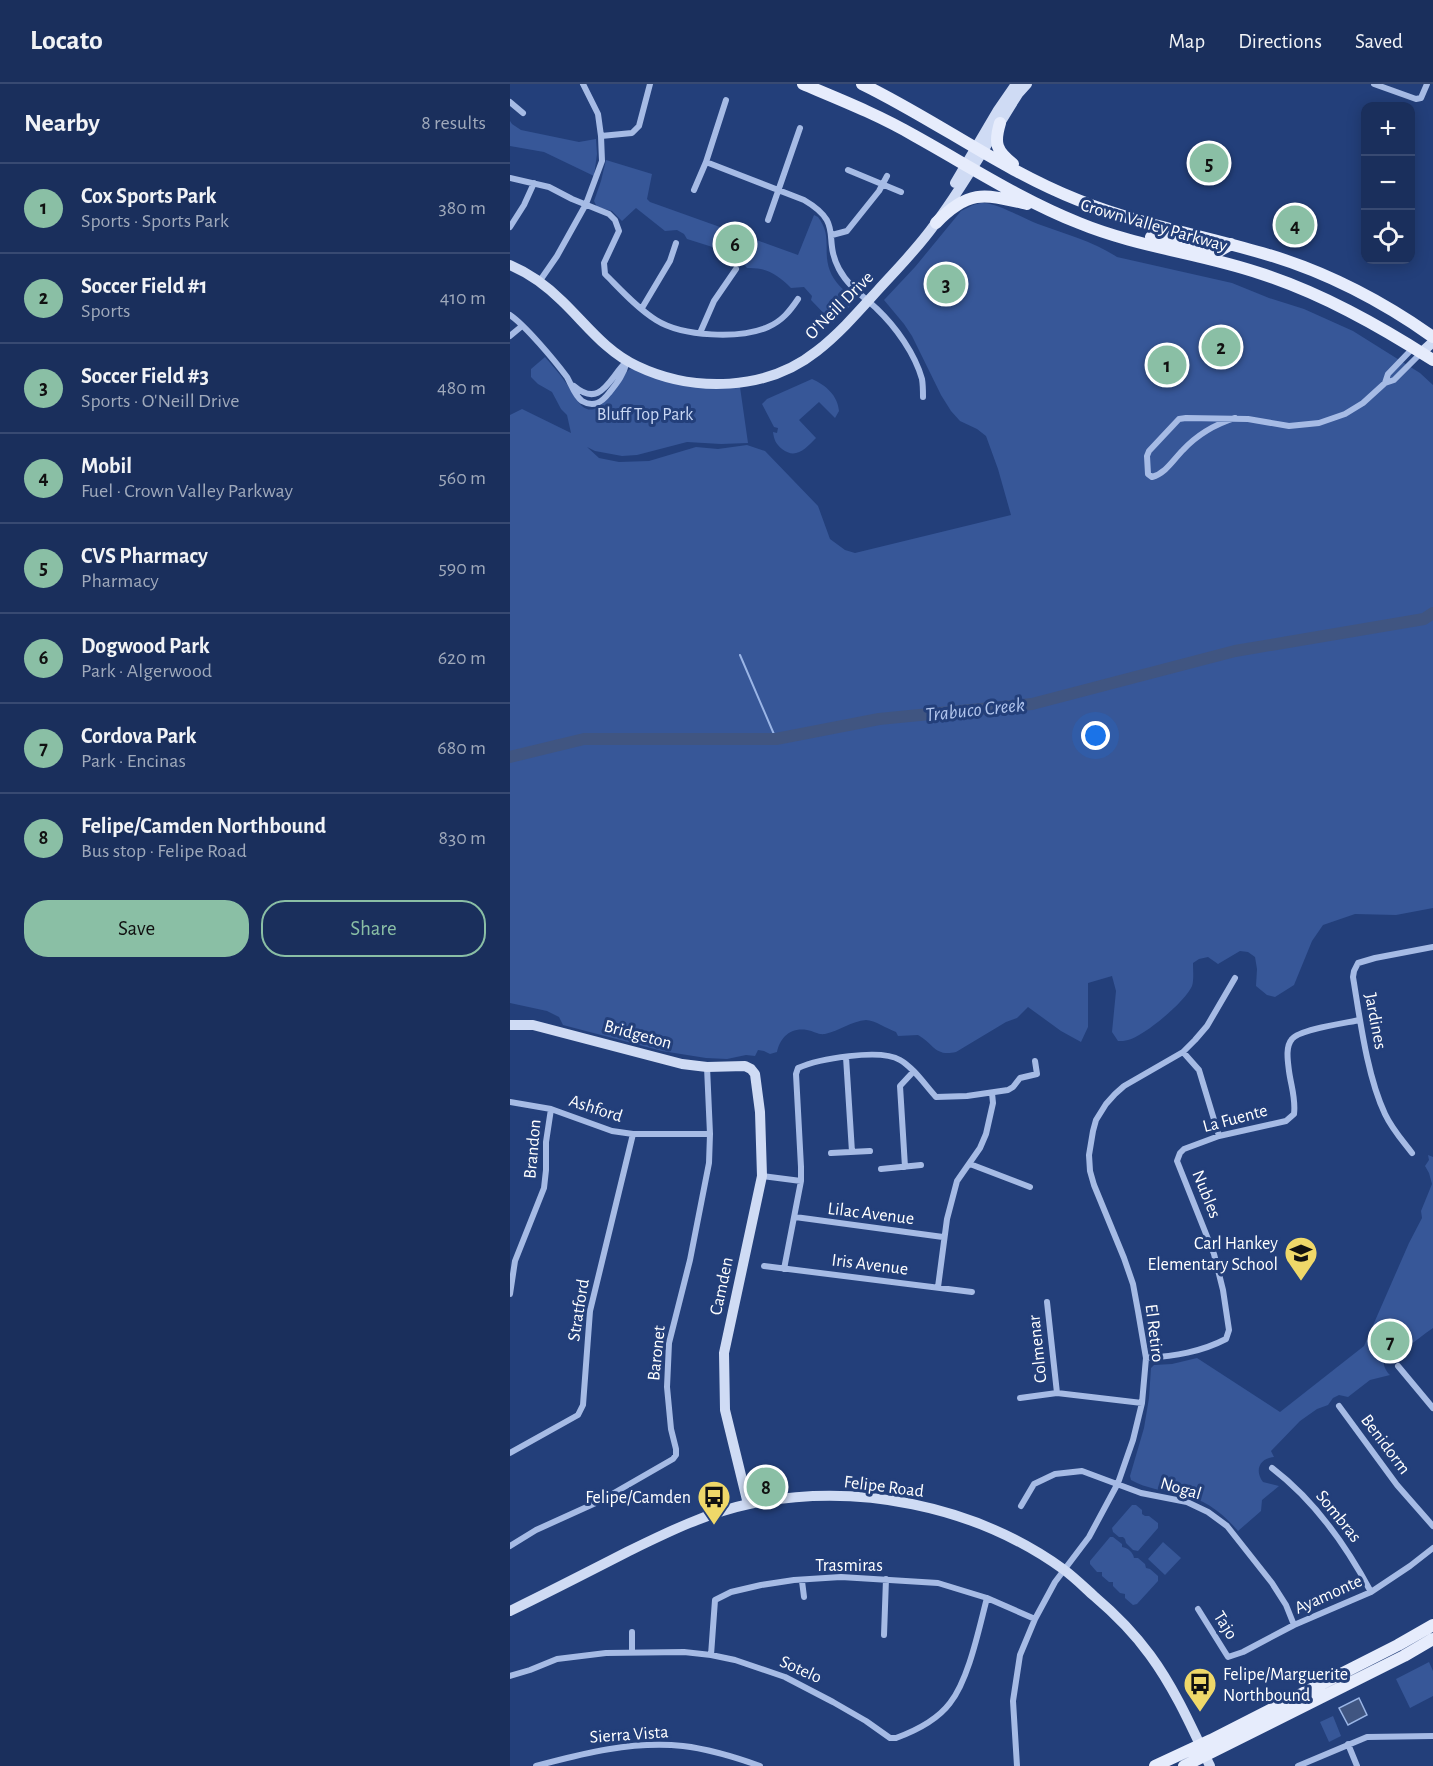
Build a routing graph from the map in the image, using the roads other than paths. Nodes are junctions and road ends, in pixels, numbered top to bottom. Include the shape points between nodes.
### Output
1 (583, 84) edge
2 (650, 84) edge
3 (804, 84) edge
4 (862, 84) edge
5 (1016, 84) edge
6 (1027, 84) edge
7 (1374, 84) edge
8 (1427, 84) edge
9 (1386, 86) edge
10 (726, 100) dead end
11 (510, 102) edge
12 (523, 113) dead end
13 (1000, 123) junction
14 (800, 128) dead end
15 (601, 136) junction
16 (978, 150) junction
17 (706, 162) junction
18 (969, 168) junction
19 (848, 170) dead end
20 (887, 176) dead end
21 (510, 178) edge
22 (1035, 181) junction
23 (534, 183) junction
24 (883, 183) junction
25 (694, 190) dead end
26 (780, 191) junction
27 (901, 192) dead end
28 (586, 204) junction
29 (1044, 208) junction
30 (768, 220) dead end
31 (936, 223) junction
32 (510, 227) edge
33 (832, 235) junction
34 (1130, 239) junction
35 (676, 243) dead end
36 (1231, 244) junction
37 (510, 260) edge
38 (510, 265) edge
39 (736, 268) dead end
40 (540, 279) junction
41 (798, 299) dead end
42 (866, 299) junction
43 (642, 308) junction
44 (510, 315) edge
45 (522, 326) junction
46 (700, 333) junction
47 (1432, 335) edge
48 (510, 336) edge
49 (1418, 350) junction
50 (628, 358) junction
51 (1433, 360) edge
52 (923, 397) dead end
53 (1235, 418) junction
54 (1433, 947) edge
55 (1235, 978) dead end
56 (1360, 1020) junction
57 (510, 1025) edge
58 (1183, 1052) junction
59 (846, 1057) junction
60 (1035, 1061) dead end
61 (707, 1067) junction
62 (913, 1072) junction
63 (754, 1074) joint
64 (992, 1093) junction
65 (510, 1102) edge
66 (551, 1109) junction
67 (633, 1134) junction
68 (710, 1134) junction
69 (1219, 1136) junction
70 (870, 1151) dead end
71 (852, 1152) junction
72 (831, 1153) dead end
73 (1179, 1153) joint
74 (1412, 1153) dead end
75 (970, 1164) junction
76 (921, 1165) dead end
77 (905, 1167) junction
78 (881, 1168) dead end
79 (762, 1176) junction
80 (801, 1181) junction
81 (1030, 1187) dead end
82 (795, 1217) junction
83 (943, 1237) junction
84 (764, 1266) dead end
85 (784, 1269) junction
86 (938, 1287) junction
87 (972, 1292) dead end
88 (510, 1294) edge
89 (1047, 1302) dead end
90 (1146, 1359) junction
91 (1398, 1366) dead end
92 (1057, 1393) junction
93 (1020, 1398) dead end
94 (1142, 1403) junction
95 (1339, 1406) dead end
96 (1433, 1408) edge
97 (510, 1453) edge
98 (1272, 1468) dead end
99 (1118, 1483) junction
100 (748, 1504) junction
101 (1022, 1506) dead end
102 (1433, 1526) edge
103 (510, 1546) edge
104 (1433, 1548) edge
105 (1065, 1570) junction
106 (886, 1580) junction
107 (802, 1581) junction
108 (1371, 1592) junction
109 (804, 1597) dead end
110 (987, 1598) junction
111 (1198, 1609) dead end
112 (510, 1611) edge
113 (1035, 1619) junction
114 (1294, 1625) junction
115 (1432, 1631) edge
116 (632, 1632) dead end
117 (884, 1635) dead end
118 (632, 1652) junction
119 (711, 1655) junction
120 (1228, 1657) joint
121 (510, 1676) edge
122 (1433, 1736) edge
123 (1348, 1744) junction
124 (1205, 1755) edge
125 (536, 1766) edge
126 (760, 1766) edge
127 (1017, 1766) edge
128 (1155, 1766) edge
129 (1184, 1766) edge
130 (1298, 1766) edge
131 (1358, 1766) edge

1 - 15 street via 598,114
2 - 15 street via 639,126 632,133
3 - 18 main road, Crown Valley Parkway via 889,122
4 - 16 main road, Crown Valley Parkway
5 - 16 main road, O'Neill Drive
6 - 13 main road, O'Neill Drive
7 - 9 street
8 - 9 street via 1421,98 1416,99
10 - 17 street
11 - 12 street
13 - 16 main road, O'Neill Drive
13 - 22 main road via 998,147
14 - 26 street
15 - 28 street via 602,161
16 - 18 main road, O'Neill Drive
16 - 22 main road, Crown Valley Parkway
17 - 25 street
17 - 26 street
18 - 29 main road, Crown Valley Parkway
18 - 31 main road, O'Neill Drive
18 - 42 main road, O'Neill Drive
19 - 24 street
20 - 24 street
21 - 23 street
22 - 36 main road, Crown Valley Parkway via 1089,204
23 - 28 street
23 - 32 street
24 - 27 street
24 - 33 street via 847,231
26 - 30 street
26 - 33 street via 817,207 829,221
28 - 40 street
28 - 43 street via 615,220 619,231 604,263 605,274
29 - 31 main road via 982,196 958,203
29 - 34 main road, Crown Valley Parkway
31 - 42 main road, O'Neill Drive via 919,246
33 - 42 street via 831,248 841,272
34 - 36 main road via 1146,236 1219,251
34 - 49 main road, Crown Valley Parkway via 1258,273 1350,311
35 - 43 street via 670,261
36 - 47 main road, Crown Valley Parkway via 1312,271 1392,310
37 - 40 main road, O'Neill Drive
38 - 40 main road, O'Neill Drive
39 - 46 street
40 - 50 main road, O'Neill Drive
41 - 46 street via 786,316 768,327 740,334
42 - 50 main road, O'Neill Drive via 808,350 752,375 726,380 692,377
42 - 52 street via 905,344 922,380
43 - 46 street via 658,321
44 - 45 street
45 - 48 street
45 - 50 street via 570,382 587,394 600,392
47 - 49 main road
49 - 51 main road, Crown Valley Parkway
49 - 53 street via 1394,380 1345,414 1319,423 1289,426
53 - 53 street via 1179,419 1149,451 1148,474 1152,477 1161,473 1185,447 1214,426
54 - 56 street, Jardines via 1358,963 1353,977
55 - 58 street, El Retiro via 1207,1026
56 - 69 street, La Fuente via 1300,1033 1291,1039 1289,1072 1295,1104 1294,1113 1286,1121
56 - 74 street, Jardines via 1385,1114
57 - 61 main road, Bridgeton via 534,1025
58 - 69 street via 1199,1070
58 - 90 street, El Retiro via 1124,1086 1106,1104 1096,1120 1089,1155 1094,1185 1133,1284
59 - 62 street via 895,1057
59 - 71 street
59 - 80 street via 796,1070
60 - 64 street via 1036,1075 1020,1078 1008,1090
61 - 63 main road, Bridgeton via 745,1066
61 - 68 street, Baronet
62 - 64 street via 936,1097
62 - 77 street via 900,1086
63 - 79 main road, Camden via 760,1112
64 - 75 street via 986,1134
65 - 66 street, Ashford
66 - 67 street, Ashford via 612,1131
66 - 88 street, Brandon via 544,1188 515,1261
67 - 68 street, Ashford
67 - 97 street, Stratford via 590,1311 583,1405 578,1415
68 - 103 street, Baronet via 703,1199 669,1343 667,1387 676,1455 600,1501
69 - 73 street, La Fuente
70 - 71 street
71 - 72 street
73 - 90 street, Nubles via 1178,1161 1214,1254 1229,1330 1226,1339 1215,1345 1191,1353
75 - 81 street
75 - 83 street via 957,1181
76 - 77 street
77 - 78 street
79 - 80 street
79 - 100 main road, Camden via 724,1353 725,1410
80 - 82 street
82 - 83 street, Lilac Avenue
82 - 85 street
83 - 86 street
84 - 85 street, Iris Avenue
85 - 86 street, Iris Avenue
86 - 87 street, Iris Avenue
89 - 92 street, Colmenar
90 - 94 street, El Retiro
91 - 96 street
92 - 93 street
92 - 94 street
94 - 99 street, El Retiro
95 - 102 street, Benidorm via 1397,1485
98 - 108 street, Sombras via 1292,1483 1331,1528
99 - 101 street, Nogal via 1082,1471 1055,1474 1034,1484
99 - 105 street, El Retiro via 1089,1537
99 - 114 street, Nogal via 1141,1493 1187,1502 1227,1526 1272,1582
100 - 105 main road, Felipe Road via 809,1496 906,1502 1002,1532
100 - 112 main road, Felipe Road via 682,1525
104 - 108 street, Ayamonte
105 - 113 street, El Retiro
105 - 124 main road, Felipe Road via 1107,1606 1146,1649
106 - 107 street, Trasmiras via 842,1577
106 - 110 street, Trasmiras via 938,1583
106 - 117 street
107 - 109 street
107 - 119 street, Trasmiras via 731,1592 715,1600
108 - 114 street, Ayamonte
110 - 113 street, Trasmiras
110 - 119 street, Sotelo via 962,1682 951,1702 937,1716 896,1738 785,1677
111 - 120 street, Tajo
113 - 127 street, El Retiro via 1020,1655 1013,1701
114 - 120 street, Ayamonte
115 - 124 main road via 1398,1645
116 - 118 street
118 - 119 street, Sotelo
118 - 121 street, Sotelo via 557,1659
122 - 123 street via 1368,1737
123 - 130 street
123 - 131 street
124 - 128 main road
124 - 129 main road
125 - 126 street, Sierra Vista via 611,1748 655,1744 698,1748

